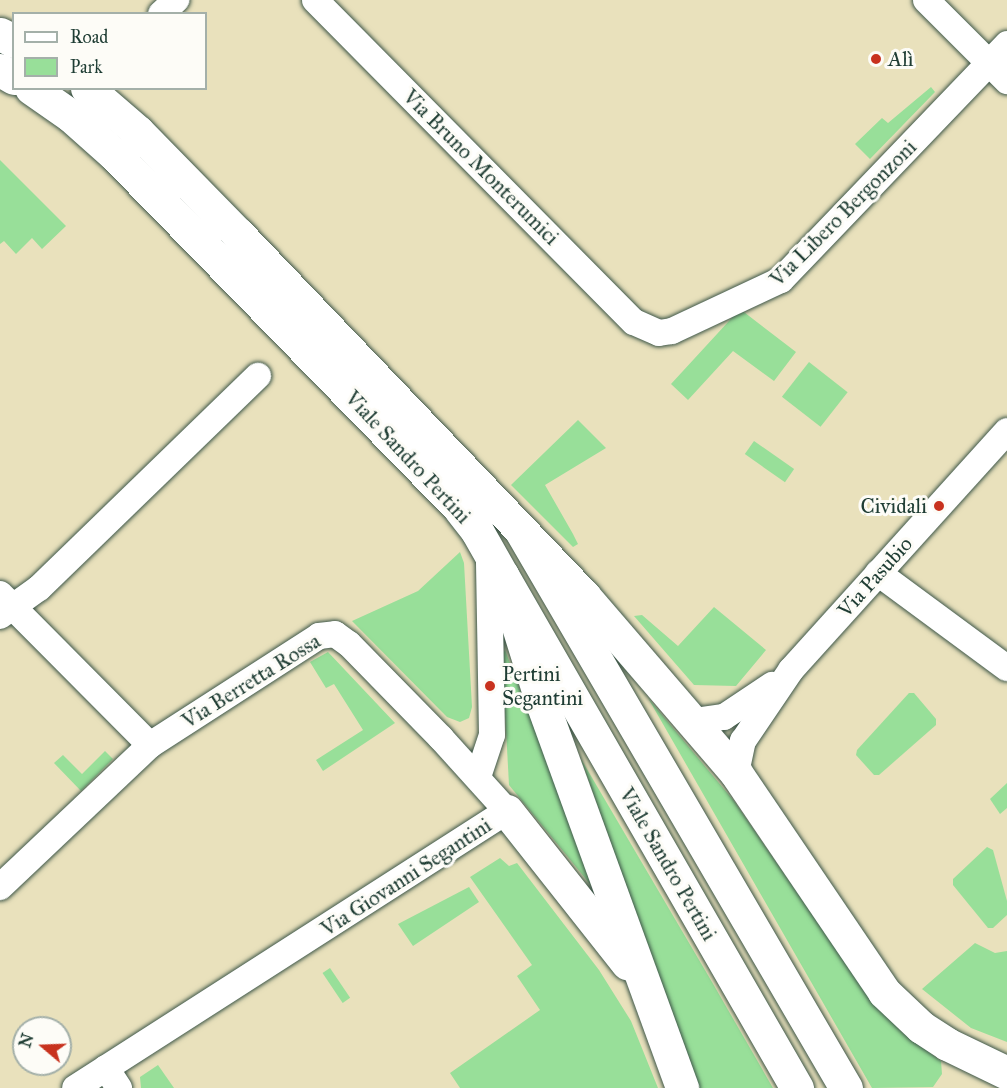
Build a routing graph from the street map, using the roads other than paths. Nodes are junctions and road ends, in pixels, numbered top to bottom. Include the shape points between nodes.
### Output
1 (315, 0) edge
2 (926, 0) edge
3 (1007, 44) edge
4 (998, 72) edge
5 (25, 90) edge
6 (103, 94) edge
7 (648, 331) joint
8 (258, 376) dead end
9 (1007, 431) edge
10 (521, 531) junction
11 (495, 563) junction
12 (878, 573) junction
13 (4, 606) edge
14 (1007, 668) edge
15 (791, 670) junction
16 (694, 721) junction
17 (150, 745) junction
18 (736, 773) junction
19 (478, 777) junction
20 (507, 811) junction
21 (0, 887) edge
22 (645, 987) junction
23 (1007, 1073) edge
24 (112, 1078) edge
25 (75, 1088) edge
26 (682, 1088) edge
27 (797, 1088) edge
28 (846, 1088) edge

1 - 7 street, Via Bruno Monterumici via 634,322
2 - 4 street
3 - 4 street, Via Libero Bergonzoni
4 - 7 street, Via Libero Bergonzoni via 781,280 672,331
5 - 11 main road, Viale Sandro Pertini via 114,154 460,509
6 - 10 main road, Viale Sandro Pertini
8 - 13 street via 39,588
9 - 12 street, Via Pasubio
10 - 16 main road, Viale Sandro Pertini
10 - 28 main road, Viale Sandro Pertini
11 - 19 street via 492,735
11 - 22 main road
11 - 27 main road, Viale Sandro Pertini
12 - 14 street
12 - 15 street, Via Pasubio
13 - 17 street
15 - 16 street, Via Pasubio via 731,714
15 - 18 street, Via Pasubio via 743,741
16 - 18 main road, Viale Sandro Pertini
17 - 19 street, Via Berretta Rossa via 319,636 335,634
17 - 21 street, Via Berretta Rossa
18 - 23 main road, Viale Sandro Pertini via 884,992 921,1027
19 - 20 street, Via Giovanni Segantini
20 - 22 main road
20 - 24 street, Via Giovanni Segantini
22 - 26 main road
24 - 25 street, Via Giovanni Segantini

